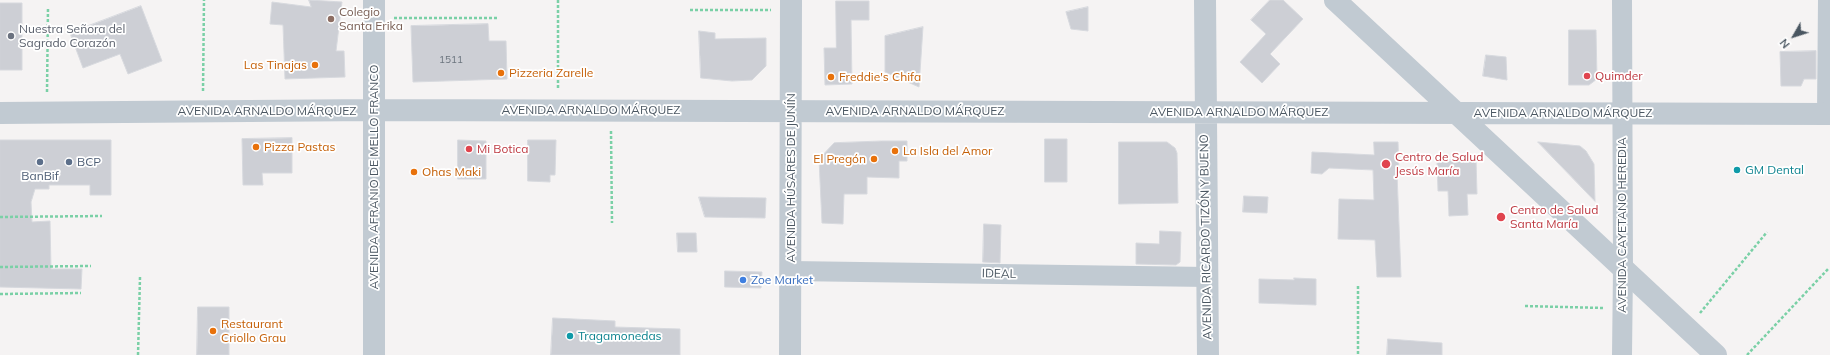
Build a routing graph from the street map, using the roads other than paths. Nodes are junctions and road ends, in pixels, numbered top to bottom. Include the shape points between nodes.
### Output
1 (1205, 0) edge
2 (1335, 0) edge
3 (1622, 0) edge
4 (1828, 0) edge
5 (791, 5) edge
6 (374, 9) edge
7 (374, 110) junction
8 (791, 111) junction
9 (1205, 112) junction
10 (1456, 112) junction
11 (0, 113) edge
12 (1621, 113) junction
13 (1829, 114) edge
14 (1623, 269) junction
15 (791, 271) junction
16 (1207, 277) junction
17 (374, 355) edge
18 (790, 355) edge
19 (1208, 355) edge
20 (1622, 355) edge
21 (1716, 355) edge

1 - 9 street, AVENIDA RICARDO TIZÓN Y BUENO
2 - 10 street
3 - 12 street, AVENIDA CAYETANO HEREDIA
4 - 13 street
5 - 8 street, AVENIDA HÚSARES DE JUNÍN
6 - 7 street, AVENIDA AFRANIO DE MELLO FRANCO
7 - 8 street, AVENIDA ARNALDO MÁRQUEZ
7 - 11 street, AVENIDA ARNALDO MÁRQUEZ
7 - 17 street, AVENIDA AFRANIO DE MELLO FRANCO
8 - 9 street, AVENIDA ARNALDO MÁRQUEZ
8 - 15 street, AVENIDA HÚSARES DE JUNÍN
9 - 10 street, AVENIDA ARNALDO MÁRQUEZ
9 - 16 street, AVENIDA RICARDO TIZÓN Y BUENO
10 - 12 street, AVENIDA ARNALDO MÁRQUEZ
10 - 14 street
12 - 13 street, AVENIDA ARNALDO MÁRQUEZ
12 - 14 street, AVENIDA CAYETANO HEREDIA
14 - 20 street, AVENIDA CAYETANO HEREDIA
14 - 21 street
15 - 16 street, IDEAL
15 - 18 street, AVENIDA HÚSARES DE JUNÍN
16 - 19 street, AVENIDA RICARDO TIZÓN Y BUENO

